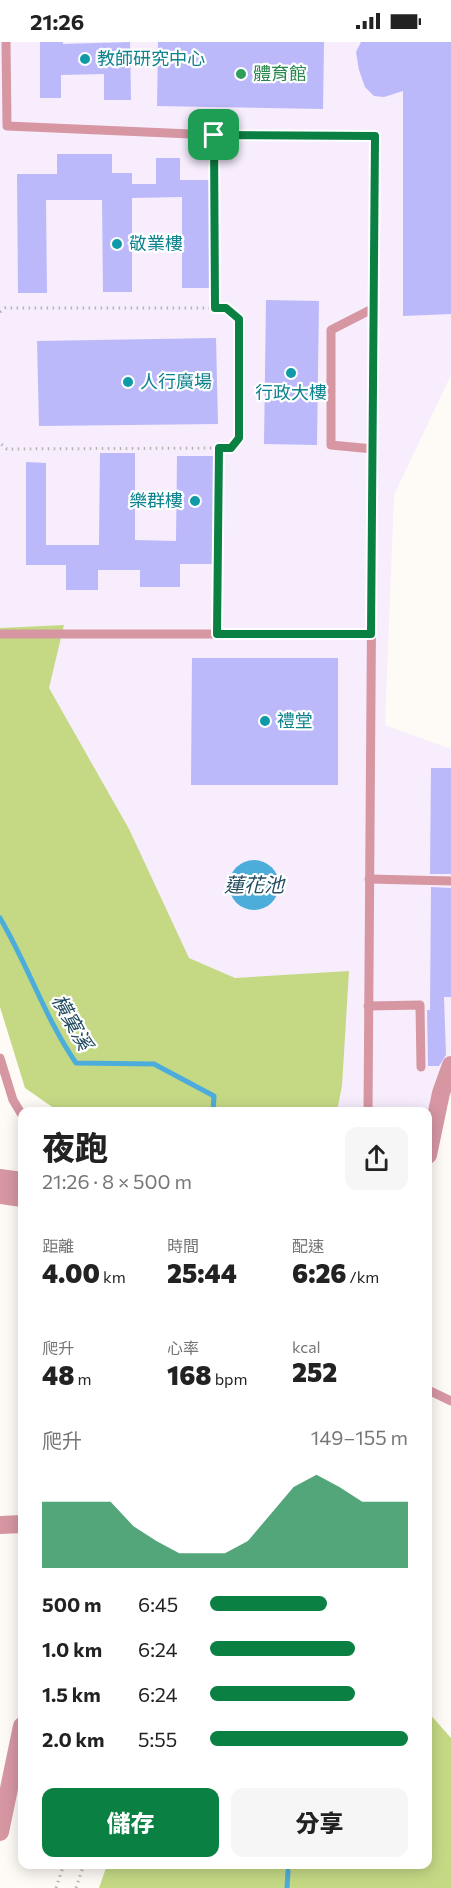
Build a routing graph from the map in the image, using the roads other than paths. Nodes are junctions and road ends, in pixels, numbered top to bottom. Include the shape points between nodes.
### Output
1 (6, 42) edge
2 (374, 308) junction
3 (373, 449) junction
4 (0, 634) edge
5 (371, 634) junction
6 (369, 879) junction
7 (451, 881) edge
8 (368, 1006) junction
9 (0, 1058) edge
10 (451, 1065) edge
11 (421, 1067) dead end
12 (368, 1107) edge
13 (18, 1108) edge
14 (432, 1136) edge
15 (0, 1178) edge
16 (18, 1180) edge
17 (0, 1195) edge
18 (18, 1197) edge
19 (432, 1392) edge
20 (451, 1401) edge
21 (18, 1524) edge
22 (0, 1526) edge
23 (18, 1745) edge
24 (0, 1832) edge

1 - 2 lane via 7,126 214,135 375,136
2 - 3 lane
2 - 3 lane via 331,330 331,445
3 - 5 lane
4 - 5 lane
5 - 6 lane
6 - 7 lane
6 - 8 lane
8 - 11 lane via 420,1005
8 - 12 lane
9 - 13 lane
10 - 14 street
15 - 16 street
17 - 18 street
19 - 20 lane
21 - 22 street
23 - 24 street

